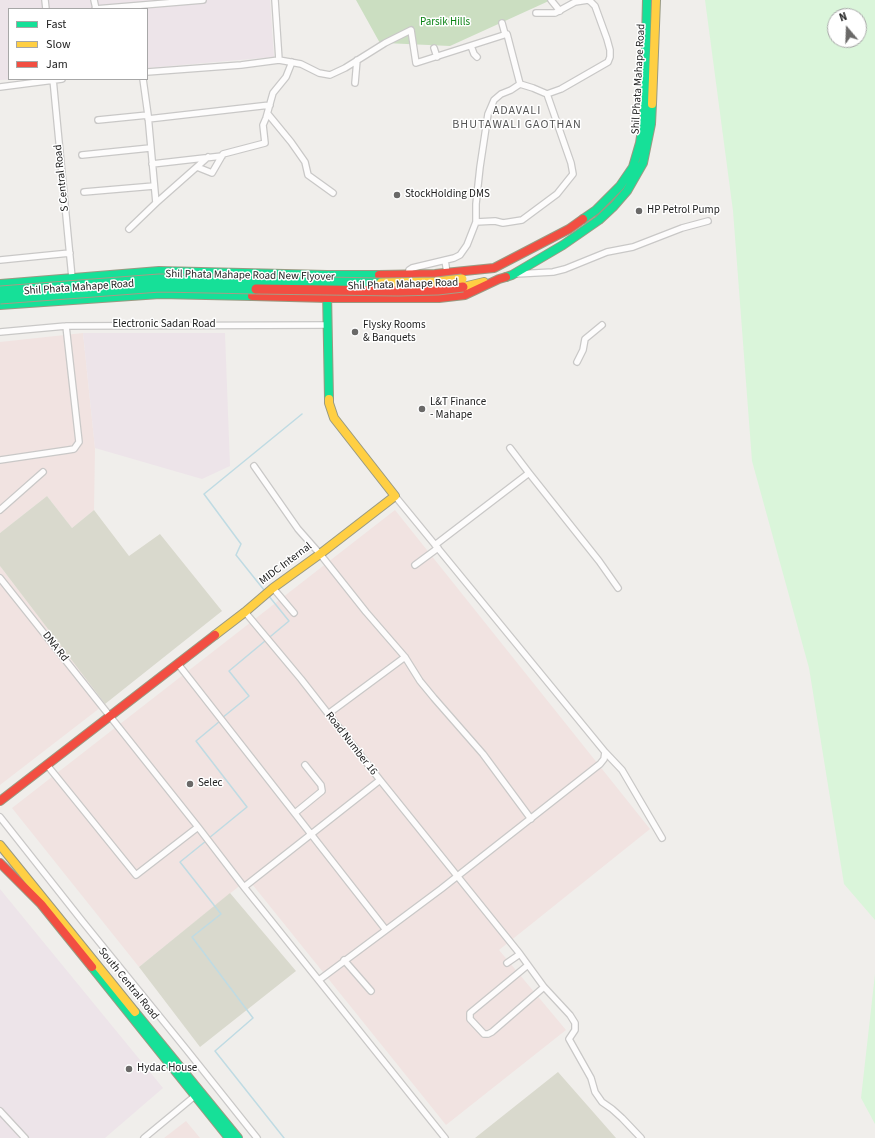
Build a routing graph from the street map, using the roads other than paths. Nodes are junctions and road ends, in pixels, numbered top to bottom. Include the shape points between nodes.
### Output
1 (203, 0) edge
2 (275, 0) edge
3 (551, 0) edge
4 (647, 0) edge
5 (656, 0) edge
6 (108, 8) edge
7 (560, 11) junction
8 (536, 13) dead end
9 (502, 23) dead end
10 (505, 34) junction
11 (471, 46) junction
12 (434, 48) dead end
13 (437, 57) junction
14 (477, 57) dead end
15 (279, 60) junction
16 (357, 60) junction
17 (292, 62) junction
18 (148, 72) edge
19 (46, 80) edge
20 (53, 80) edge
21 (143, 80) edge
22 (355, 83) dead end
23 (520, 84) junction
24 (0, 87) edge
25 (547, 94) junction
26 (270, 105) junction
27 (268, 114) junction
28 (148, 117) junction
29 (98, 120) dead end
30 (150, 148) junction
31 (82, 155) dead end
32 (222, 156) junction
33 (208, 157) junction
34 (152, 164) junction
35 (197, 167) junction
36 (154, 186) junction
37 (84, 192) dead end
38 (333, 193) dead end
39 (156, 203) junction
40 (708, 221) dead end
41 (476, 222) junction
42 (129, 230) dead end
43 (70, 253) junction
44 (0, 260) edge
45 (445, 260) junction
46 (494, 268) junction
47 (447, 273) junction
48 (327, 274) junction
49 (408, 275) junction
50 (512, 275) junction
51 (72, 278) junction
52 (499, 279) junction
53 (463, 283) junction
54 (0, 284) edge
55 (0, 291) edge
56 (327, 298) junction
57 (0, 299) edge
58 (407, 299) junction
59 (0, 305) edge
60 (328, 325) junction
61 (602, 325) dead end
62 (66, 326) junction
63 (0, 332) edge
64 (577, 362) dead end
65 (510, 448) dead end
66 (0, 460) edge
67 (254, 466) dead end
68 (43, 472) dead end
69 (529, 473) junction
70 (395, 496) junction
71 (0, 510) edge
72 (437, 546) junction
73 (320, 554) junction
74 (415, 565) dead end
75 (0, 578) edge
76 (273, 588) junction
77 (618, 588) dead end
78 (246, 612) junction
79 (294, 613) dead end
80 (405, 657) junction
81 (178, 664) junction
82 (328, 714) junction
83 (110, 716) junction
84 (605, 752) junction
85 (47, 765) junction
86 (305, 765) dead end
87 (380, 780) junction
88 (0, 801) edge
89 (295, 813) junction
90 (0, 817) edge
91 (531, 819) junction
92 (199, 828) junction
93 (311, 834) junction
94 (662, 838) dead end
95 (0, 845) edge
96 (0, 863) edge
97 (457, 876) junction
98 (244, 887) junction
99 (386, 930) junction
100 (520, 954) junction
101 (344, 960) junction
102 (507, 963) dead end
103 (528, 966) junction
104 (319, 980) junction
105 (544, 987) junction
106 (371, 991) dead end
107 (198, 1094) junction
108 (0, 1111) edge
109 (151, 1136) edge
110 (25, 1138) edge
111 (144, 1138) edge
112 (229, 1138) edge
113 (238, 1138) edge
114 (257, 1138) edge
115 (445, 1138) edge
116 (640, 1138) edge

1 - 6 street
2 - 15 street
3 - 7 street
4 - 46 main road, Shil Phata Mahape Road via 644,117 633,167 620,186 596,210 569,229
5 - 50 main road, Shil Phata Mahape Road via 651,124 643,163 637,175 627,191 599,220
7 - 8 street
7 - 25 street via 575,2 591,2 595,6 607,39 610,57 608,62 561,89
9 - 10 street
10 - 11 street
10 - 23 street
11 - 13 street
11 - 14 street
12 - 13 street
13 - 16 street via 416,63 411,30
15 - 17 street
15 - 18 street
16 - 17 street via 330,75
16 - 22 street
17 - 26 street via 286,77 273,93
19 - 24 street
20 - 43 street, S Central Road
21 - 28 street
23 - 25 street
23 - 41 street via 494,100 488,114
25 - 41 street via 573,174 557,194 522,220 503,224 495,221
26 - 27 street
26 - 28 street
27 - 32 street via 264,125 265,142
27 - 38 street via 305,162 308,176
28 - 29 street
28 - 30 street
30 - 31 street
30 - 34 street
32 - 33 street
32 - 35 street via 212,174
33 - 34 street
33 - 35 street
34 - 36 street
35 - 39 street
36 - 37 street
36 - 39 street
39 - 42 street
40 - 50 street via 633,247 607,252 565,269
41 - 45 street via 460,255
43 - 44 street
43 - 51 street, S Central Road
45 - 47 street
45 - 49 street via 412,268
46 - 47 main road, Shil Phata Mahape Road
46 - 53 main road, Shil Phata Mahape Road New Flyover
47 - 49 main road, Shil Phata Mahape Road
48 - 49 main road, Shil Phata Mahape Road
48 - 51 main road, Shil Phata Mahape Road via 159,272
48 - 56 main road
49 - 58 street
50 - 52 main road, Shil Phata Mahape Road
51 - 54 main road, Shil Phata Mahape Road
52 - 53 main road, Shil Phata Mahape Road New Flyover
52 - 58 main road, Shil Phata Mahape Road via 465,295
53 - 55 main road, Shil Phata Mahape Road New Flyover, bridge via 159,279
53 - 57 main road, Shil Phata Mahape Road New Flyover, bridge via 438,290 398,291 160,287
56 - 58 main road, Shil Phata Mahape Road
56 - 59 main road, Shil Phata Mahape Road via 160,294
56 - 60 main road
60 - 62 street, Electronic Sadan Road
60 - 70 main road via 329,403 334,418
61 - 64 street via 585,339
62 - 63 street, Electronic Sadan Road
62 - 66 street via 78,442 74,449
65 - 69 street
67 - 73 street via 298,530
68 - 71 street
69 - 72 street
69 - 77 street
70 - 72 street
70 - 73 main road, MIDC Internal
72 - 74 street
72 - 84 street
73 - 76 main road, MIDC Internal
73 - 80 street
75 - 83 street, DNA Rd
76 - 78 main road, MIDC Internal
76 - 79 street
78 - 81 main road, MIDC Internal
78 - 82 street, Road Number 16
80 - 82 street
80 - 91 street via 420,681 483,754
81 - 83 main road, MIDC Internal
81 - 89 street
82 - 87 street, Road Number 16
83 - 85 main road, MIDC Internal
83 - 92 street, DNA Rd
84 - 91 street via 600,764
84 - 94 street via 622,770
85 - 88 main road, MIDC Internal
85 - 92 street via 136,875
86 - 89 street via 321,785 322,791
87 - 93 street
87 - 97 street, Road Number 16
89 - 93 street
90 - 114 street
91 - 97 street
92 - 98 street, DNA Rd
93 - 98 street
93 - 99 street
95 - 107 main road, South Central Road
96 - 107 main road, South Central Road via 41,904
97 - 99 street
97 - 100 street, Road Number 16
98 - 104 street, DNA Rd
99 - 101 street
100 - 102 street
100 - 103 street, Road Number 16
101 - 104 street
101 - 106 street
103 - 105 street, Road Number 16
103 - 105 street via 470,1014 470,1019 484,1034 488,1034
104 - 115 street, DNA Rd
105 - 116 street, Road Number 16 via 575,1024 575,1030 569,1039 591,1078 595,1092
107 - 109 street
107 - 112 main road, South Central Road
107 - 113 main road, South Central Road
108 - 110 street
109 - 111 street

